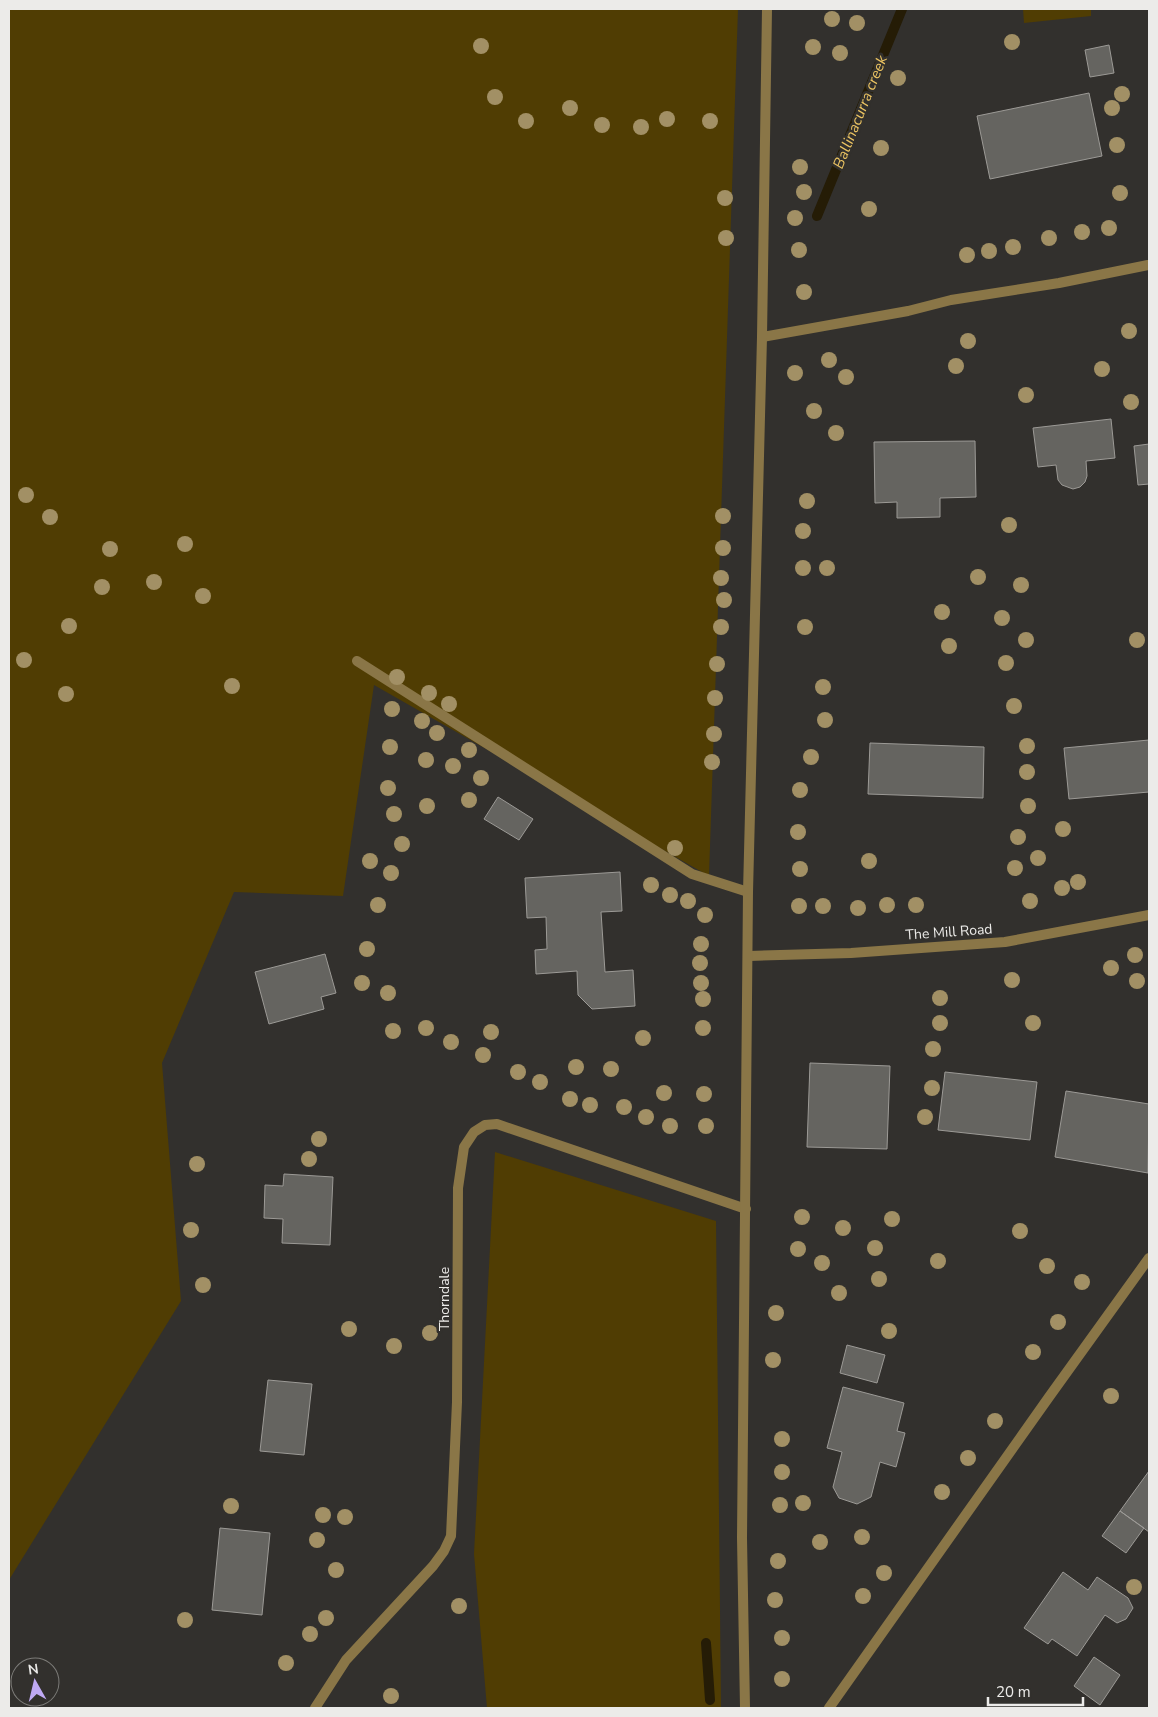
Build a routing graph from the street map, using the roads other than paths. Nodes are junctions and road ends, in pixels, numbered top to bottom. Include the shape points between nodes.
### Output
1 (767, 9) edge
2 (1148, 264) edge
3 (762, 336) junction
4 (358, 661) dead end
5 (748, 892) junction
6 (1149, 915) edge
7 (748, 956) junction
8 (746, 1209) junction
9 (1149, 1258) edge
10 (315, 1708) edge
11 (745, 1708) edge
12 (829, 1708) edge

1 - 3 street
2 - 3 street
3 - 5 street
4 - 5 street via 692,874
5 - 7 street
6 - 7 street, The Mill Road via 1005,942 851,953
7 - 8 street
8 - 10 street, Thorndale via 498,1124 485,1125 474,1132 464,1147 458,1188 457,1402 451,1536 433,1566 346,1660
8 - 11 street via 742,1528
9 - 12 street

